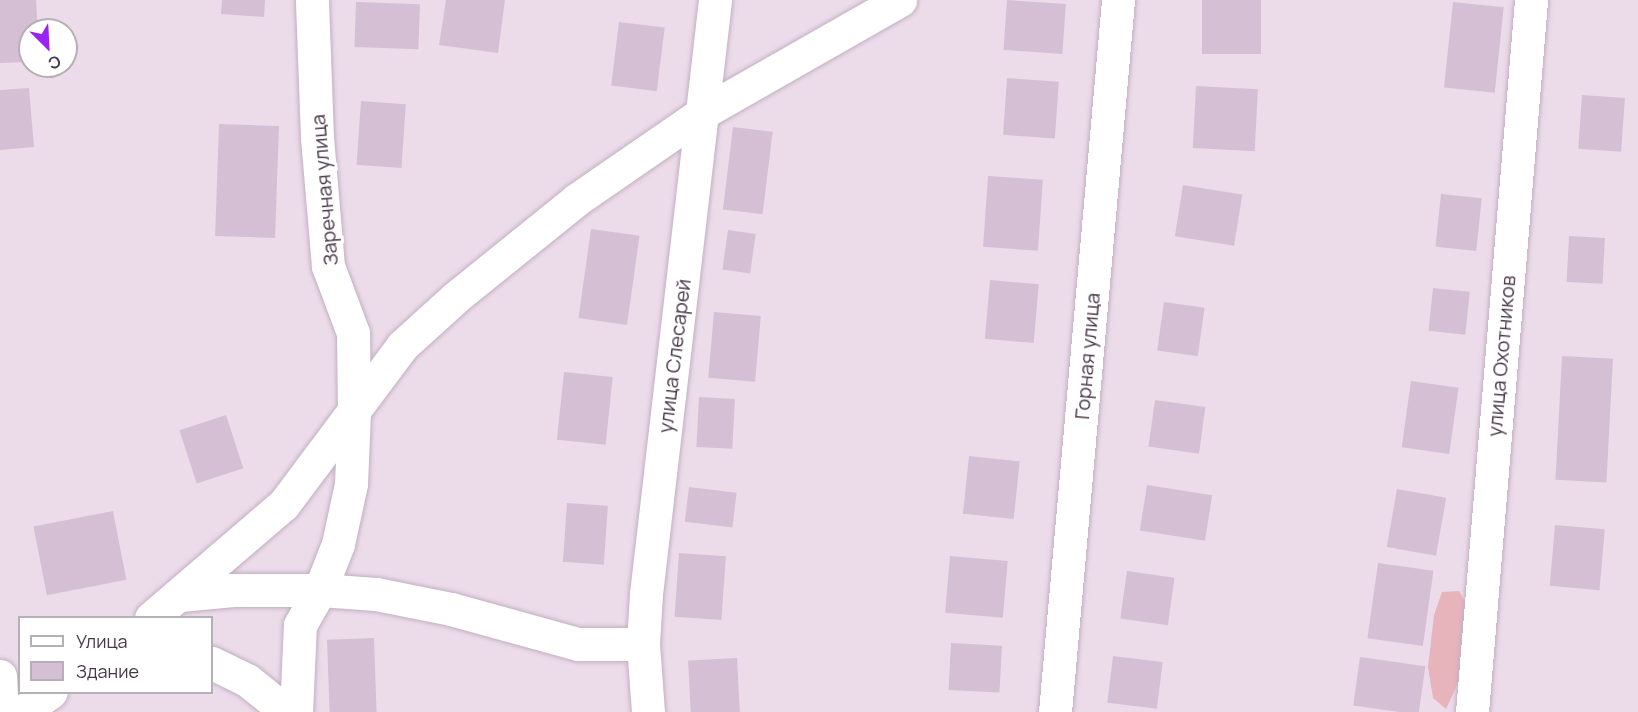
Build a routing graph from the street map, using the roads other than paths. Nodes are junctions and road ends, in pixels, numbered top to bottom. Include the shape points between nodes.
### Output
1 (312, 0) edge
2 (715, 0) edge
3 (900, 0) edge
4 (1118, 0) edge
5 (1531, 0) edge
6 (702, 113) junction
7 (354, 412) junction
8 (320, 590) junction
9 (180, 595) junction
10 (154, 616) edge
11 (643, 644) junction
12 (213, 663) edge
13 (0, 676) edge
14 (49, 694) edge
15 (2, 712) edge
16 (22, 712) edge
17 (287, 712) edge
18 (296, 712) edge
19 (648, 712) edge
20 (1055, 712) edge
21 (1472, 712) edge

1 - 7 street, Заречная улица via 328,266 353,333
2 - 6 street, улица Слесарей
3 - 6 street
4 - 20 street, Горная улица
5 - 21 street, улица Охотников
6 - 7 street via 576,200 456,297 402,346
6 - 11 street, улица Слесарей
7 - 8 street, Заречная улица via 351,484 338,544
7 - 9 street via 284,504
8 - 9 street via 233,590
8 - 11 street via 376,594 451,609 578,644
8 - 18 street, Заречная улица via 300,625
9 - 10 street
11 - 19 street, улица Слесарей
12 - 17 street via 247,680
13 - 15 street
14 - 16 street

